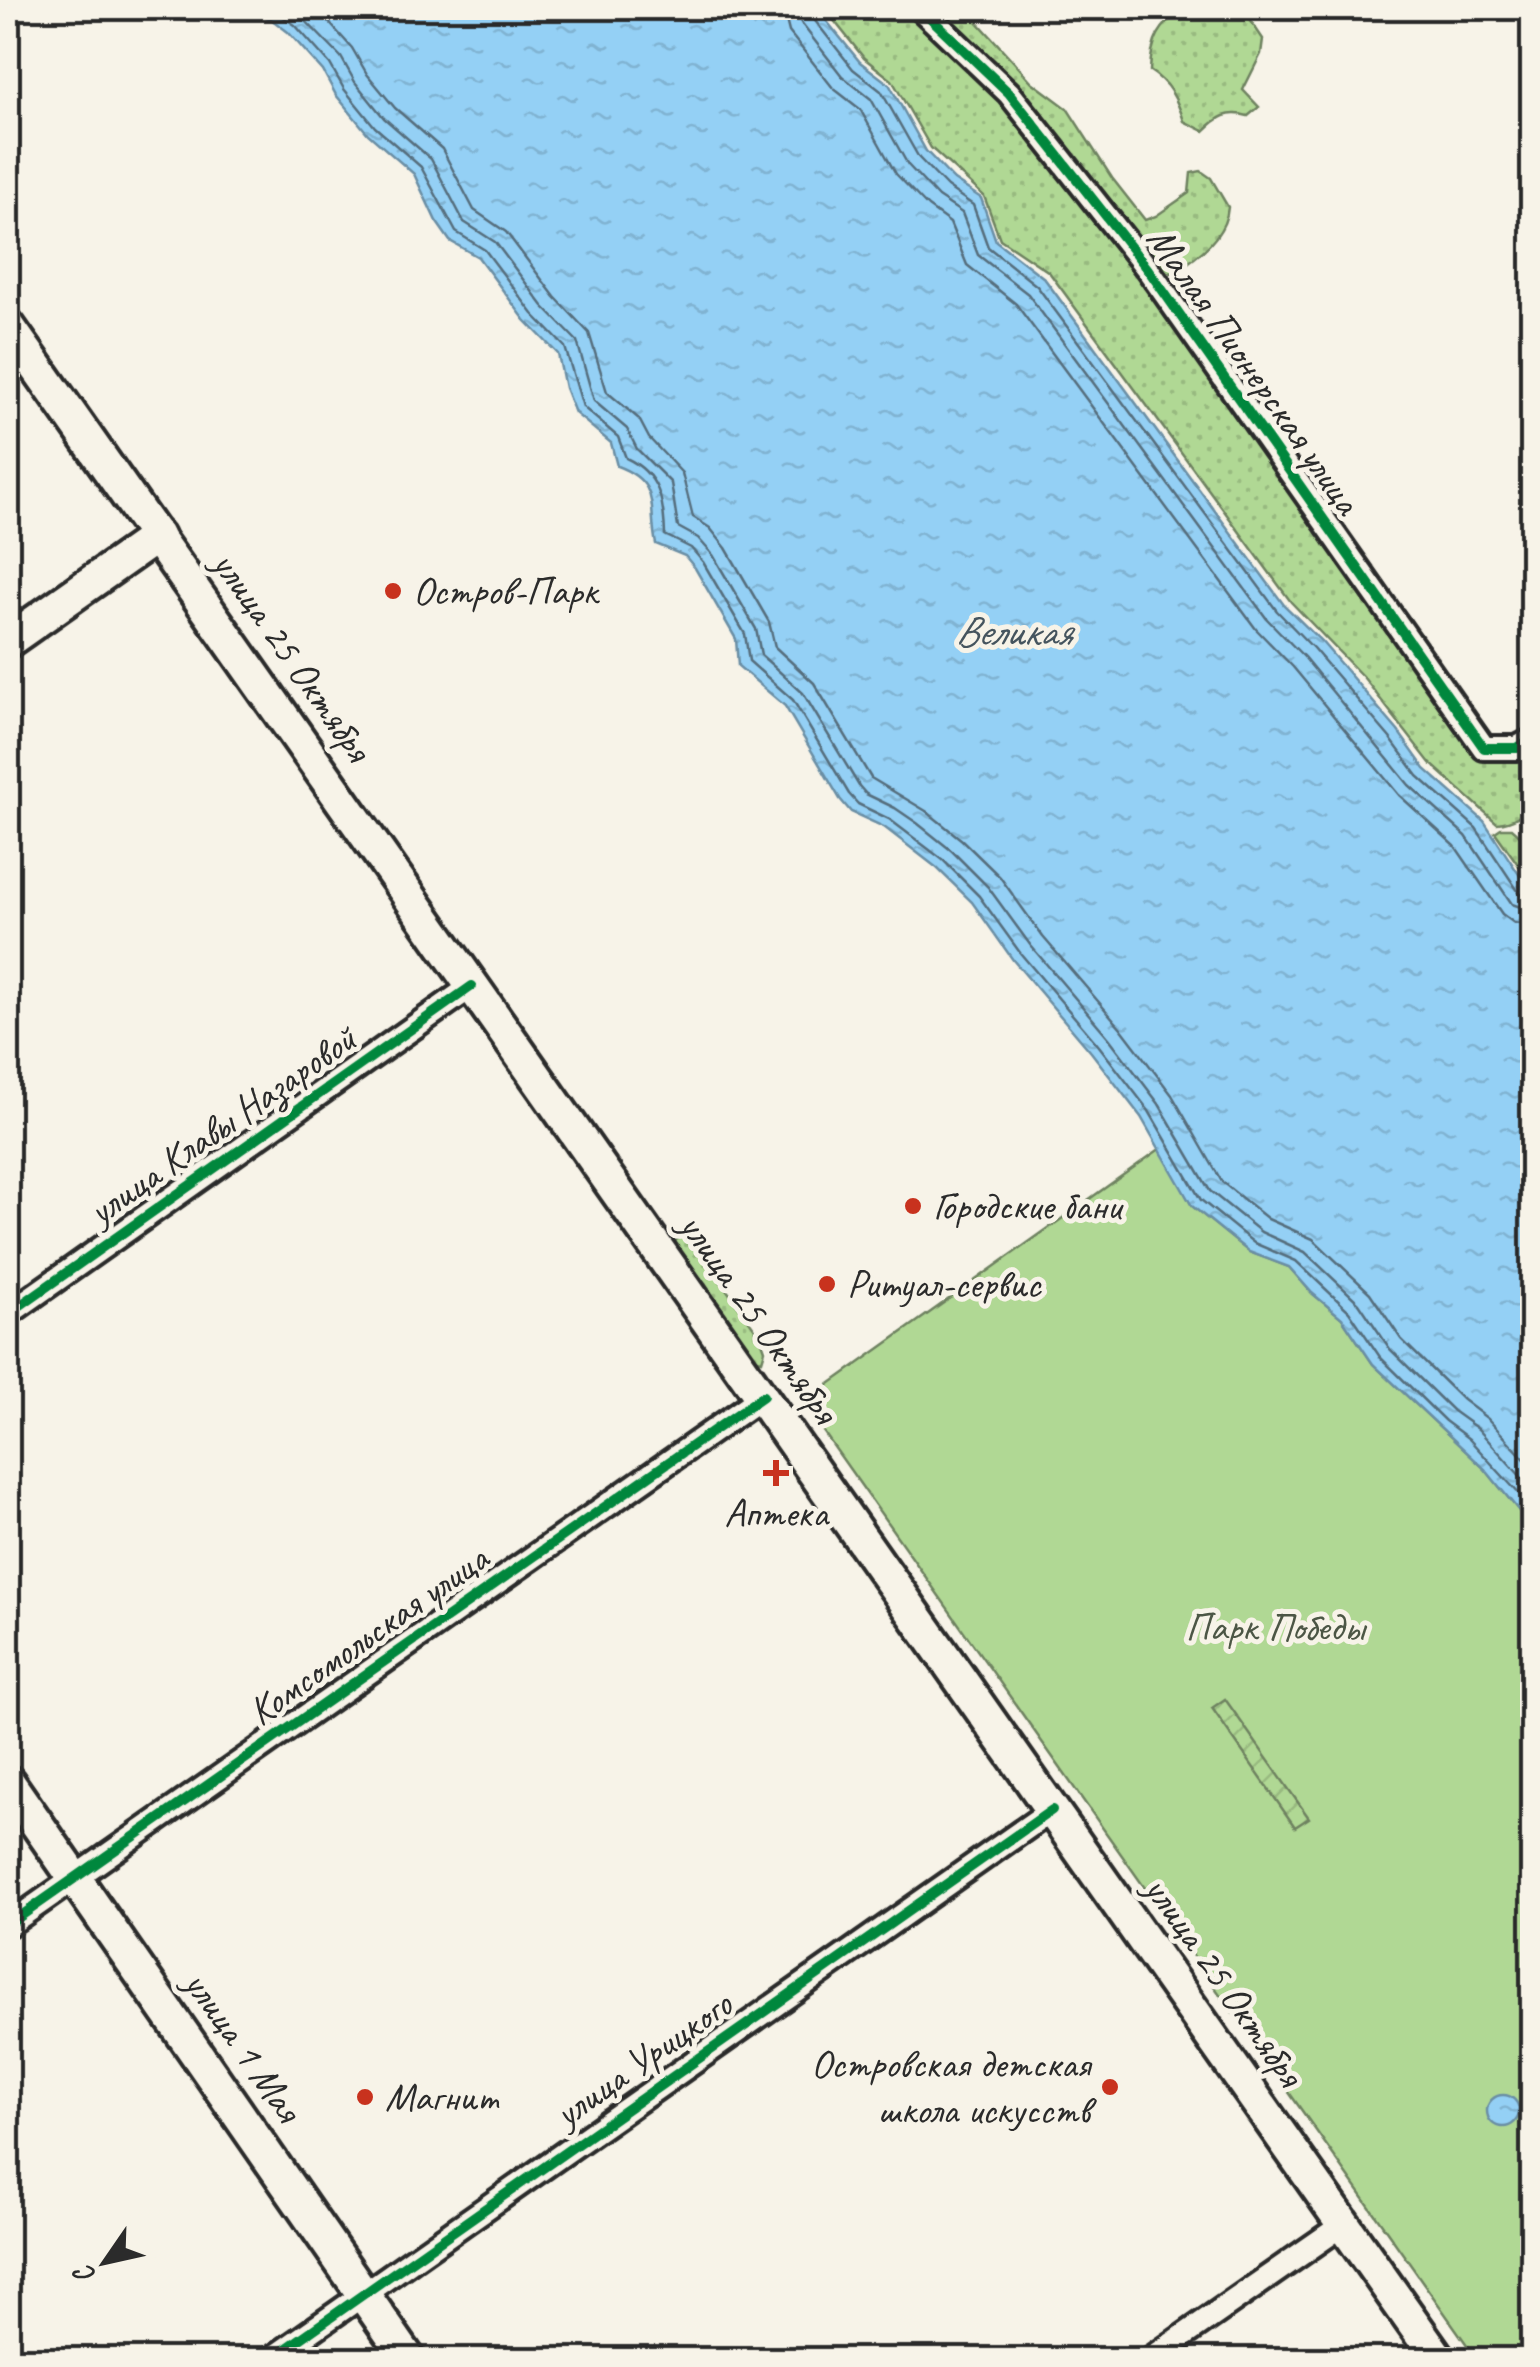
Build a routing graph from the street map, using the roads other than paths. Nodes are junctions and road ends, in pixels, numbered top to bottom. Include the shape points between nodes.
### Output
1 (920, 8) edge
2 (8, 326) edge
3 (156, 536) junction
4 (8, 641) edge
5 (1532, 740) edge
6 (472, 986) junction
7 (8, 1314) edge
8 (763, 1396) junction
9 (8, 1782) edge
10 (1052, 1810) junction
11 (74, 1877) junction
12 (8, 1925) edge
13 (1344, 2224) junction
14 (363, 2293) junction
15 (270, 2360) edge
16 (409, 2360) edge
17 (1149, 2360) edge
18 (1439, 2360) edge

1 - 5 street, Малая Пионерская улица via 1009,92 1147,268 1484,748 1518,748
2 - 3 main road, улица 25 Октября
3 - 4 main road
3 - 6 main road, улица 25 Октября
6 - 7 street, улица Клавы Назаровой
6 - 8 main road, улица 25 Октября
8 - 10 main road, улица 25 Октября
8 - 11 street, Комсомольская улица
9 - 11 main road, улица 1 Мая
10 - 13 main road, улица 25 Октября
10 - 14 street, улица Урицкого
11 - 12 street, Комсомольская улица
11 - 14 main road, улица 1 Мая
13 - 17 street
13 - 18 main road, улица 25 Октября
14 - 15 street, улица Урицкого
14 - 16 main road, улица 1 Мая

